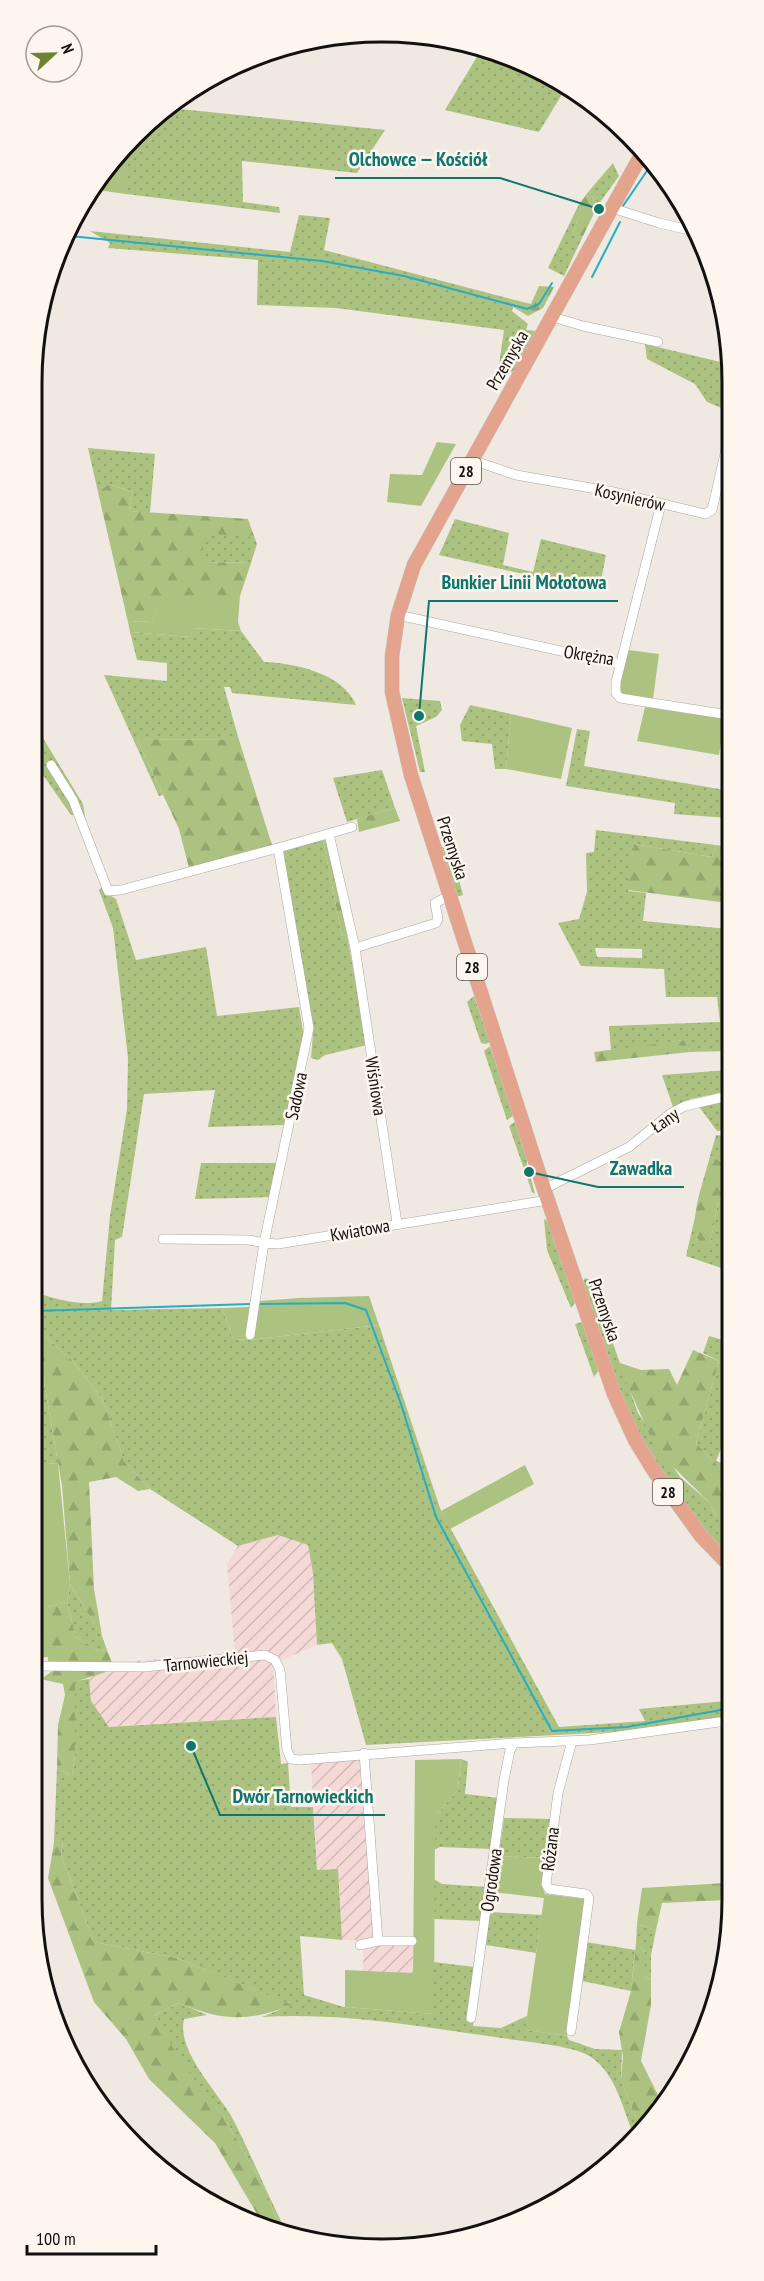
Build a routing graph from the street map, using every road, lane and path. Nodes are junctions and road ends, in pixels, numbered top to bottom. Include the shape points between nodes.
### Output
1 (639, 159) edge
2 (612, 208) junction
3 (685, 229) edge
4 (553, 317) junction
5 (658, 342) dead end
6 (472, 460) junction
7 (722, 464) edge
8 (661, 504) junction
9 (398, 615) junction
10 (620, 664) junction
11 (722, 714) edge
12 (51, 765) dead end
13 (352, 827) dead end
14 (329, 834) junction
15 (278, 848) junction
16 (449, 896) junction
17 (355, 948) junction
18 (722, 1097) edge
19 (546, 1195) junction
20 (397, 1223) junction
21 (163, 1239) dead end
22 (264, 1243) junction
23 (250, 1335) dead end
24 (722, 1557) edge
25 (42, 1666) edge
26 (722, 1722) edge
27 (572, 1741) junction
28 (514, 1743) junction
29 (364, 1753) junction
30 (378, 1941) junction
31 (412, 1941) dead end
32 (360, 1945) dead end
33 (471, 2018) dead end
34 (571, 2031) dead end

1 - 2 main road, Przemyska / 28
2 - 3 street
2 - 4 main road, Przemyska / 28
4 - 5 street
4 - 6 main road, Przemyska / 28 via 508,405
6 - 8 street, Kosynierów via 516,475
6 - 9 main road, Przemyska / 28 via 414,565
7 - 8 street, Kosynierów via 710,513
8 - 10 street, Okrężna
9 - 10 street, Okrężna
9 - 16 main road, Przemyska / 28 via 392,656 396,716
10 - 11 street via 616,682 620,698
12 - 15 street via 74,800 108,891 122,891
13 - 14 street
14 - 15 street
14 - 17 street, Wiśniowa
15 - 22 street, Sadowa via 309,1028
16 - 17 street via 435,903 436,923
16 - 19 main road, Przemyska / 28
17 - 20 street, Wiśniowa
18 - 19 street, Łany via 670,1113 621,1152
19 - 20 street, Kwiatowa
19 - 24 main road, Przemyska / 28 via 615,1394 636,1440 673,1499
20 - 22 street, Kwiatowa via 278,1244
21 - 22 street
22 - 23 street
25 - 29 street, Tarnowieckiej via 144,1667 265,1655 275,1660 280,1670 291,1759
26 - 27 street, Tarnowieckiej
27 - 28 street, Tarnowieckiej
27 - 34 street, Różana via 558,1792 546,1884 549,1889 586,1894 589,1898
28 - 29 street, Tarnowieckiej
28 - 33 street, Ogrodowa via 504,1780
29 - 30 street
30 - 31 street
30 - 32 street

